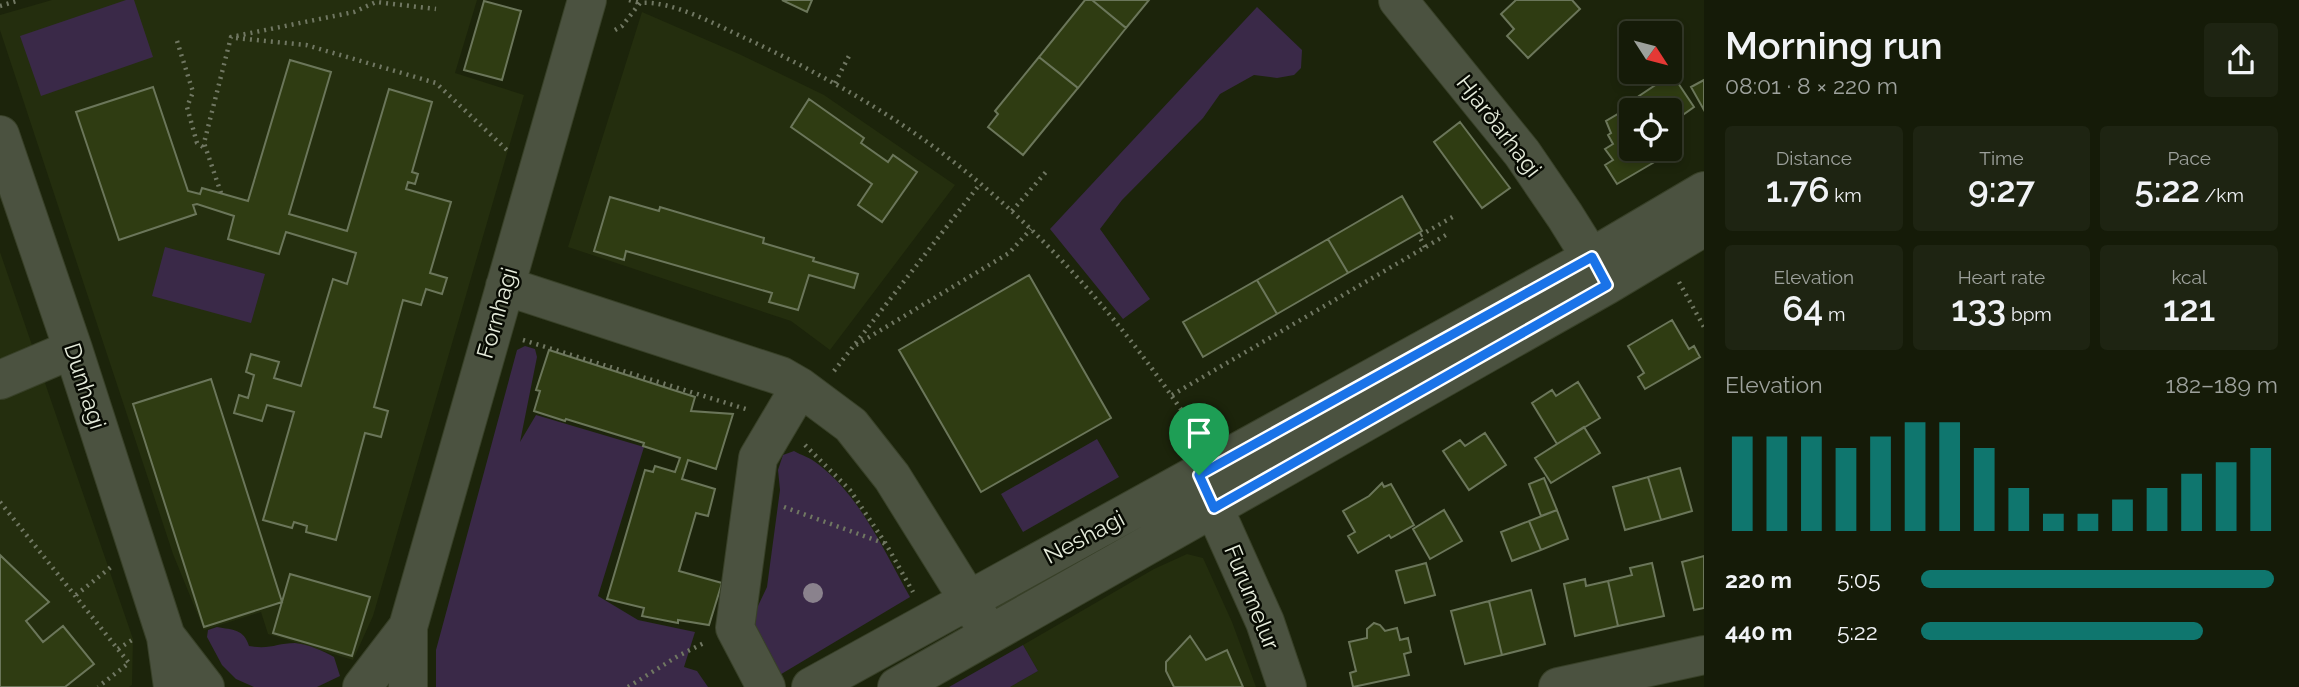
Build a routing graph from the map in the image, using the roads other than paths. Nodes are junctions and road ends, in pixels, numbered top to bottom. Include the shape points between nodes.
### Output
1 (587, 0) edge
2 (1410, 4) edge
3 (0, 135) edge
4 (1704, 191) edge
5 (1704, 227) edge
6 (1600, 271) junction
7 (505, 286) junction
8 (73, 349) junction
9 (0, 380) edge
10 (807, 392) junction
11 (1206, 476) junction
12 (969, 598) junction
13 (408, 626) junction
14 (990, 635) junction
15 (153, 636) junction
16 (1704, 655) edge
17 (173, 687) edge
18 (205, 687) edge
19 (362, 687) edge
20 (408, 687) edge
21 (766, 687) edge
22 (811, 687) edge
23 (897, 687) edge
24 (1287, 687) edge
25 (1558, 687) edge

1 - 7 street, Fornhagi
2 - 6 street, Hjarðarhagi via 1522,153
3 - 8 street, Dunhagi
4 - 6 street, Neshagi
5 - 6 street, Neshagi
6 - 11 street, Neshagi
7 - 10 street via 780,376
7 - 13 street, Fornhagi
8 - 9 street
8 - 15 street, Dunhagi
10 - 12 street via 851,425 892,477
10 - 21 street via 758,458 735,628
11 - 12 street, Neshagi
11 - 14 street, Neshagi
11 - 24 street, Furumelur
12 - 14 street
12 - 22 street, Neshagi
13 - 19 street, Fornhagi
13 - 20 street, Fornhagi
14 - 23 street, Neshagi
15 - 17 street, Dunhagi
15 - 18 street, Dunhagi
16 - 25 street

